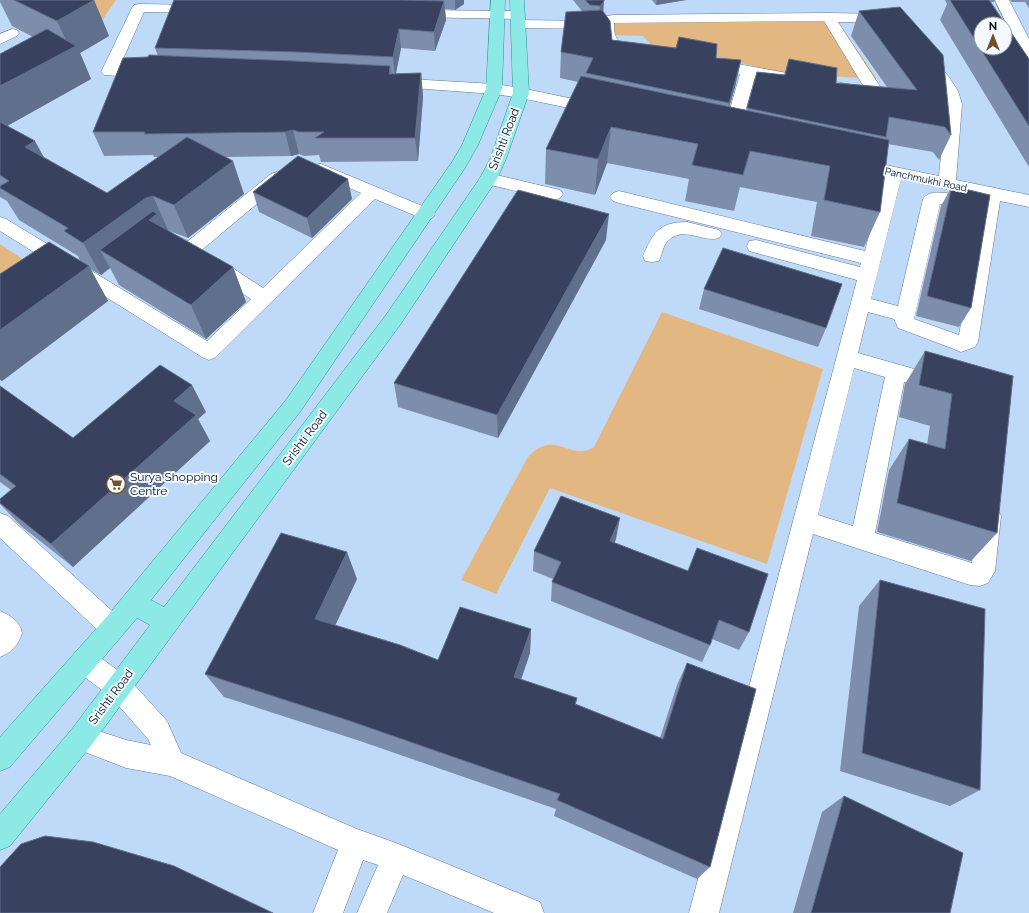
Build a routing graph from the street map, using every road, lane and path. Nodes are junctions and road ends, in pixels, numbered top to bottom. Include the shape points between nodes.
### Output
1 (1002, 0) edge
2 (498, 8) edge
3 (219, 9) edge
4 (518, 13) edge
5 (402, 14) edge
6 (828, 17) junction
7 (607, 25) junction
8 (899, 28) edge
9 (918, 50) edge
10 (1029, 54) edge
11 (749, 70) junction
12 (165, 74) edge
13 (378, 82) edge
14 (494, 89) junction
15 (521, 93) junction
16 (614, 112) edge
17 (730, 137) edge
18 (840, 160) edge
19 (306, 163) edge
20 (287, 170) edge
21 (894, 172) junction
22 (488, 179) junction
23 (947, 183) junction
24 (373, 191) junction
25 (554, 194) dead end
26 (619, 197) dead end
27 (1029, 200) edge
28 (991, 201) junction
29 (426, 214) junction
30 (0, 223) edge
31 (155, 246) edge
32 (190, 250) junction
33 (652, 256) dead end
34 (870, 268) junction
35 (264, 298) junction
36 (862, 303) junction
37 (360, 308) junction
38 (906, 315) junction
39 (393, 320) junction
40 (847, 358) junction
41 (896, 372) junction
42 (962, 390) edge
43 (992, 492) edge
44 (5, 512) edge
45 (805, 521) junction
46 (862, 539) junction
47 (132, 603) junction
48 (168, 622) junction
49 (0, 623) edge
50 (113, 628) junction
51 (0, 645) edge
52 (84, 661) junction
53 (119, 687) junction
54 (81, 738) junction
55 (0, 757) edge
56 (171, 763) junction
57 (0, 836) edge
58 (355, 842) junction
59 (396, 857) junction
60 (328, 913) edge
61 (372, 913) edge
62 (529, 913) edge
63 (704, 913) edge

1 - 10 street
2 - 4 street
2 - 5 street
2 - 14 main road
3 - 12 street via 140,8 109,72
4 - 7 street
4 - 15 main road, Srishti Road
6 - 7 street via 613,19 607,20
6 - 8 street via 884,17 891,19
6 - 11 street via 873,88 863,92
7 - 11 street via 609,38 617,47
9 - 23 street via 952,93 954,104
11 - 17 street
13 - 14 street
14 - 15 street
14 - 29 main road via 460,164
15 - 16 street
15 - 22 main road, Srishti Road via 498,159
18 - 21 street, Panchmukhi Road
19 - 24 street
20 - 32 street
21 - 23 street, Panchmukhi Road
21 - 34 street
22 - 25 street
22 - 39 main road, Srishti Road
23 - 28 street, Panchmukhi Road
24 - 29 street
24 - 35 street
26 - 34 street
27 - 28 street, Panchmukhi Road
28 - 38 street via 937,197 932,199
28 - 38 street via 968,342 961,344 910,326 905,323
29 - 37 main road
30 - 35 street via 62,270 108,281 209,352
31 - 32 street via 167,237
32 - 35 street
33 - 34 street via 661,236 674,229 695,229
34 - 36 street
36 - 38 street
36 - 40 street
37 - 39 main road
37 - 47 main road via 293,406
39 - 48 main road, Srishti Road
40 - 41 street
40 - 45 street
41 - 42 street
41 - 46 street
43 - 46 street via 983,571 980,575
44 - 50 street
45 - 46 street
45 - 63 street
47 - 48 main road
47 - 50 main road
48 - 53 main road, Srishti Road
49 - 51 street via 10,634
50 - 52 main road
52 - 53 street
52 - 55 main road
53 - 54 main road, Srishti Road
53 - 56 street via 158,730
54 - 56 street via 126,754
54 - 57 main road, Srishti Road
56 - 58 street
58 - 59 street
58 - 60 street
59 - 61 street
59 - 62 street

